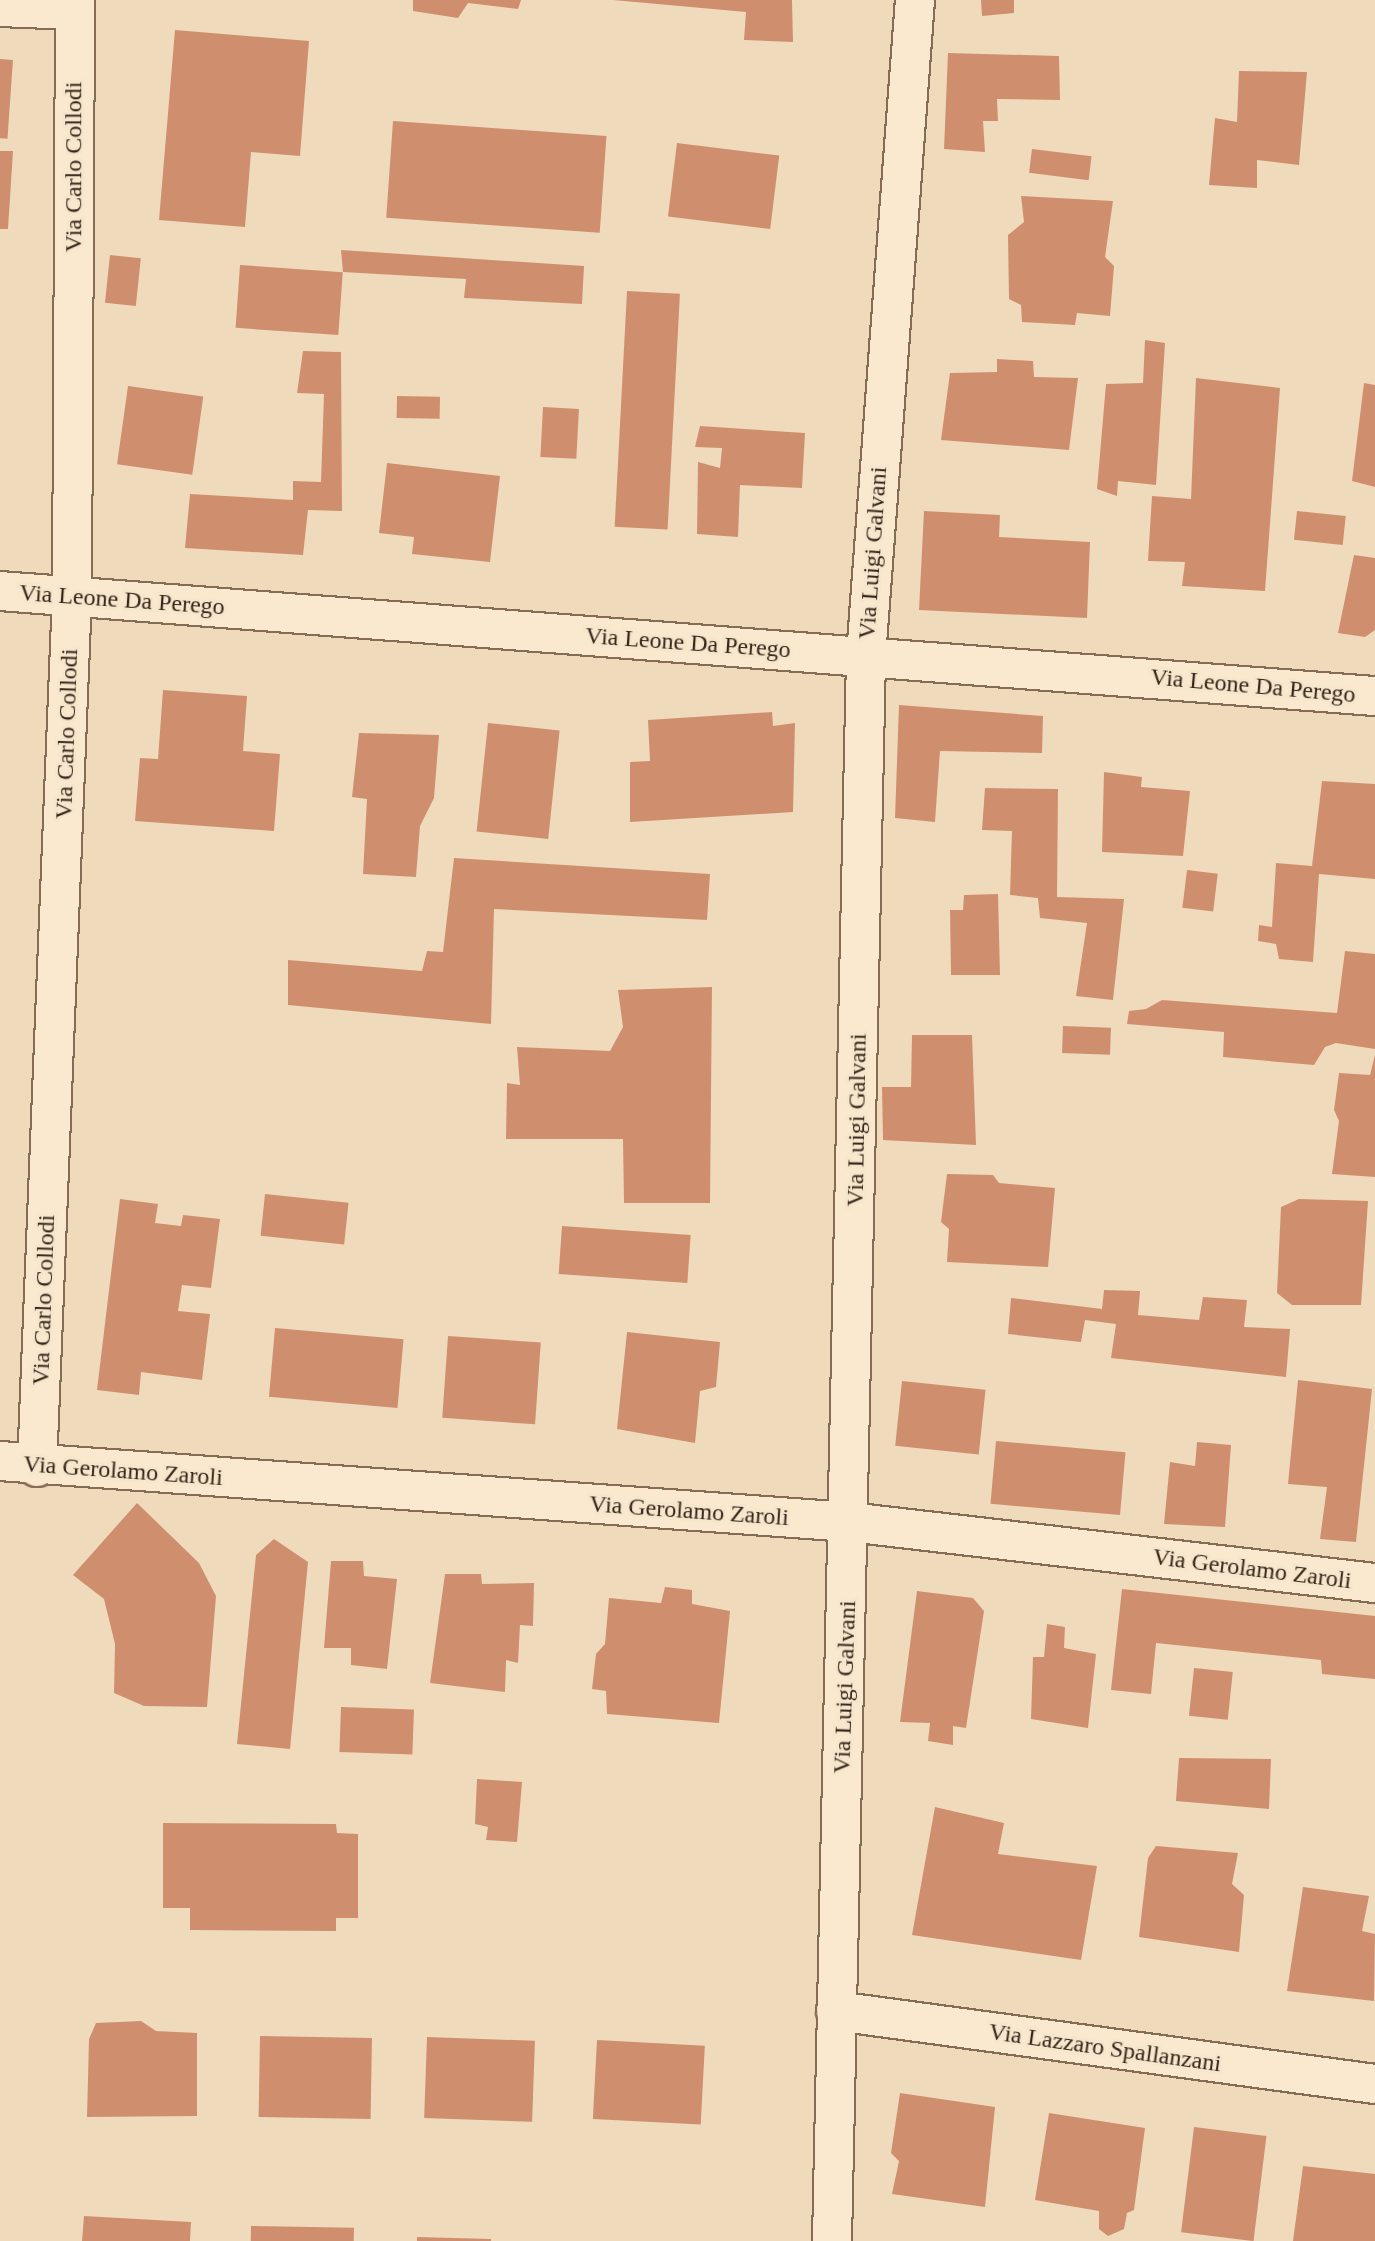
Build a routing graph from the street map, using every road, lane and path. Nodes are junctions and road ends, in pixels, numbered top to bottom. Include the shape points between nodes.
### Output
1 (915, 0) edge
2 (75, 5) edge
3 (0, 8) edge
4 (0, 591) edge
5 (72, 597) junction
6 (866, 656) junction
7 (1375, 696) edge
8 (18, 1464) edge
9 (849, 1522) junction
10 (1374, 1576) edge
11 (836, 2011) junction
12 (1375, 2084) edge
13 (832, 2241) edge

1 - 6 street, Via Luigi Galvani
2 - 3 street
2 - 5 street, Via Carlo Collodi
4 - 5 street, Via Leone Da Perego
5 - 6 street, Via Leone Da Perego
5 - 8 street, Via Carlo Collodi
6 - 7 street, Via Leone Da Perego
6 - 9 street, Via Luigi Galvani
8 - 9 street, Via Gerolamo Zaroli
9 - 10 street, Via Gerolamo Zaroli
9 - 11 street, Via Luigi Galvani
11 - 12 street, Via Lazzaro Spallanzani
11 - 13 street, Via Luigi Galvani

